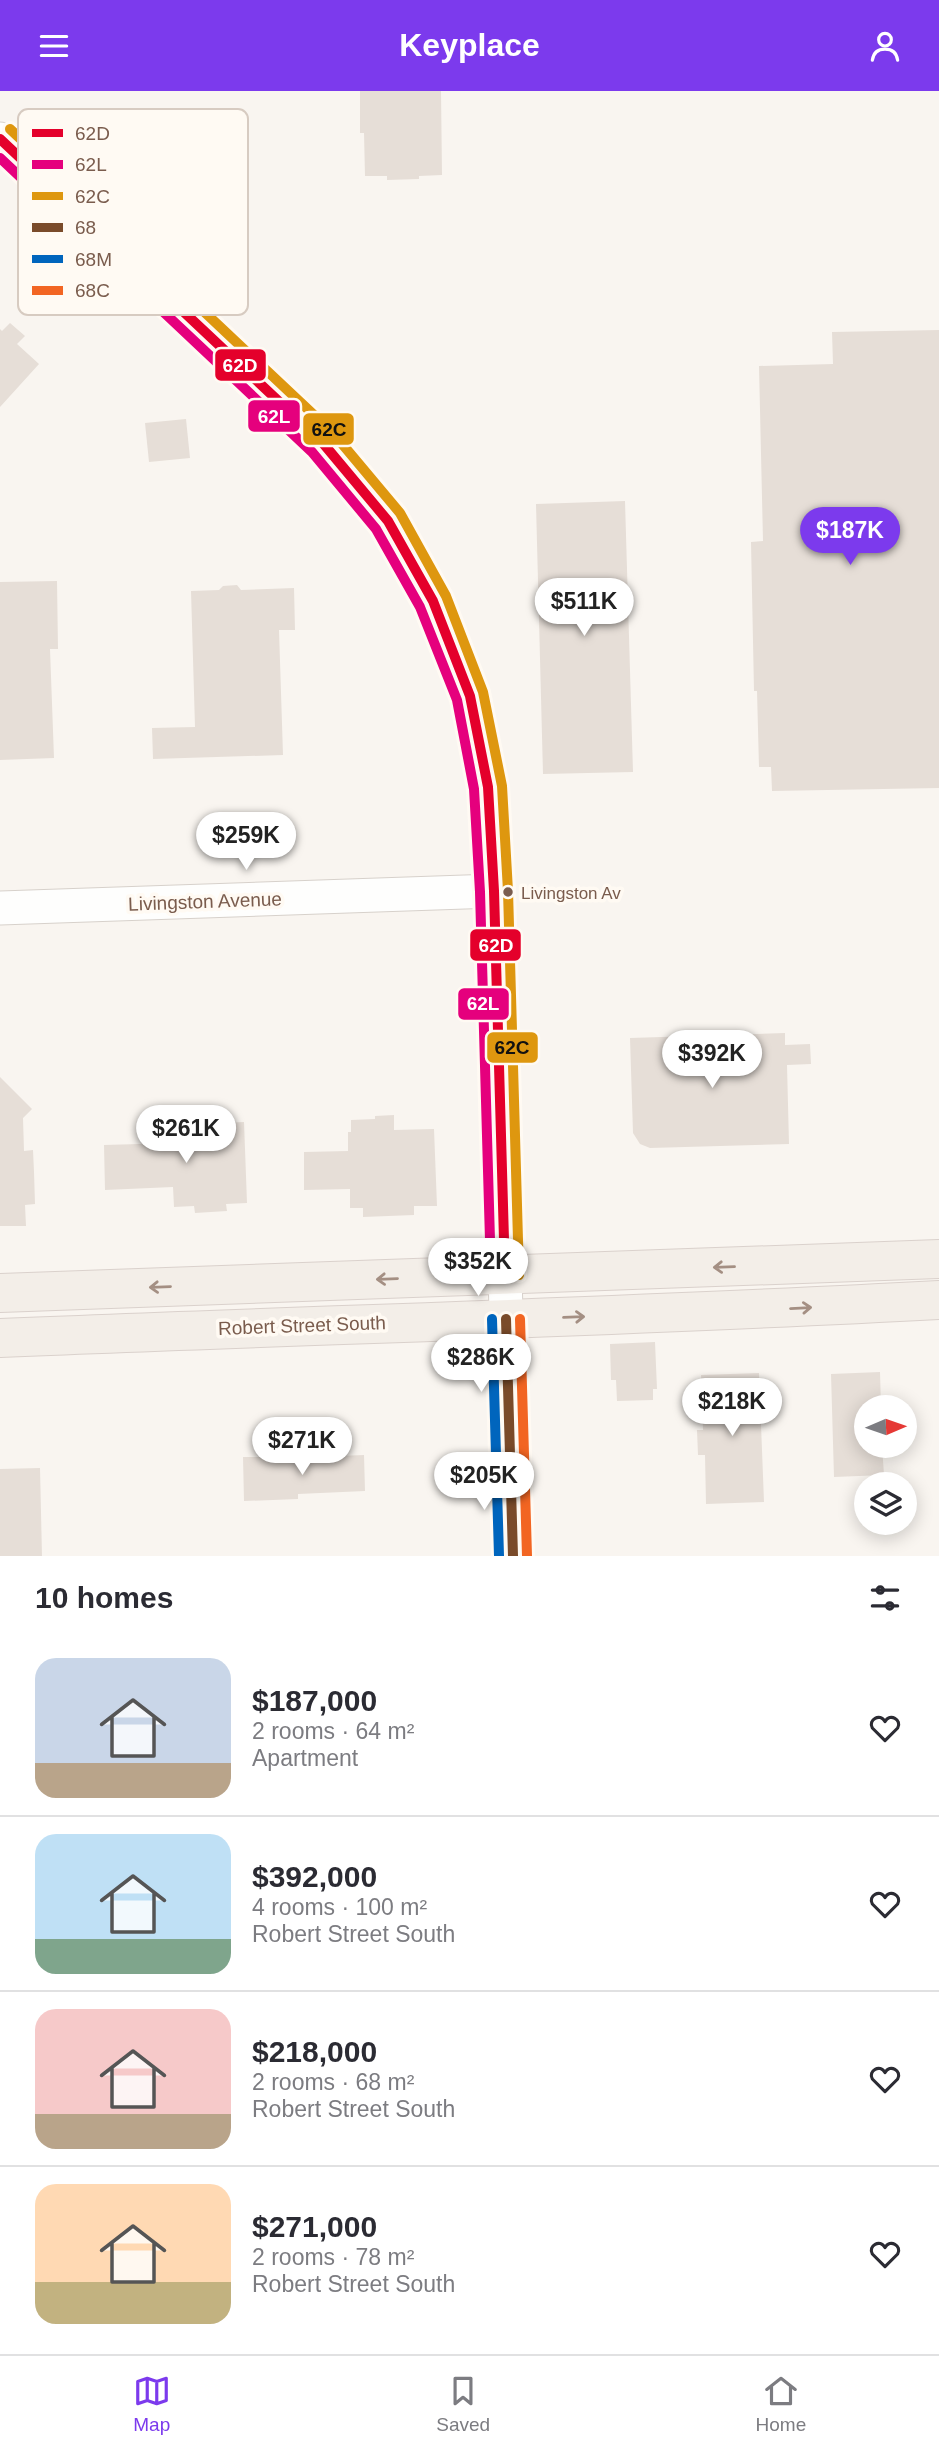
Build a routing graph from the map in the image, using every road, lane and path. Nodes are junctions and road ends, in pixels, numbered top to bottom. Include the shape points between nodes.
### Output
1 (0, 139) edge
2 (18, 156) edge
3 (187, 315) edge
4 (494, 891) junction
5 (0, 908) edge
6 (939, 1259) edge
7 (505, 1275) junction
8 (0, 1293) edge
9 (939, 1300) edge
10 (506, 1319) junction
11 (0, 1338) edge
12 (513, 1556) edge

1 - 2 street
3 - 4 street via 322,442 387,521 433,601 470,696 488,787
4 - 5 street, Livingston Avenue
4 - 7 street
6 -> 7 main road
7 -> 8 main road
7 - 10 street
10 -> 9 main road, Robert Street South
10 - 11 main road, Robert Street South
10 - 12 street

